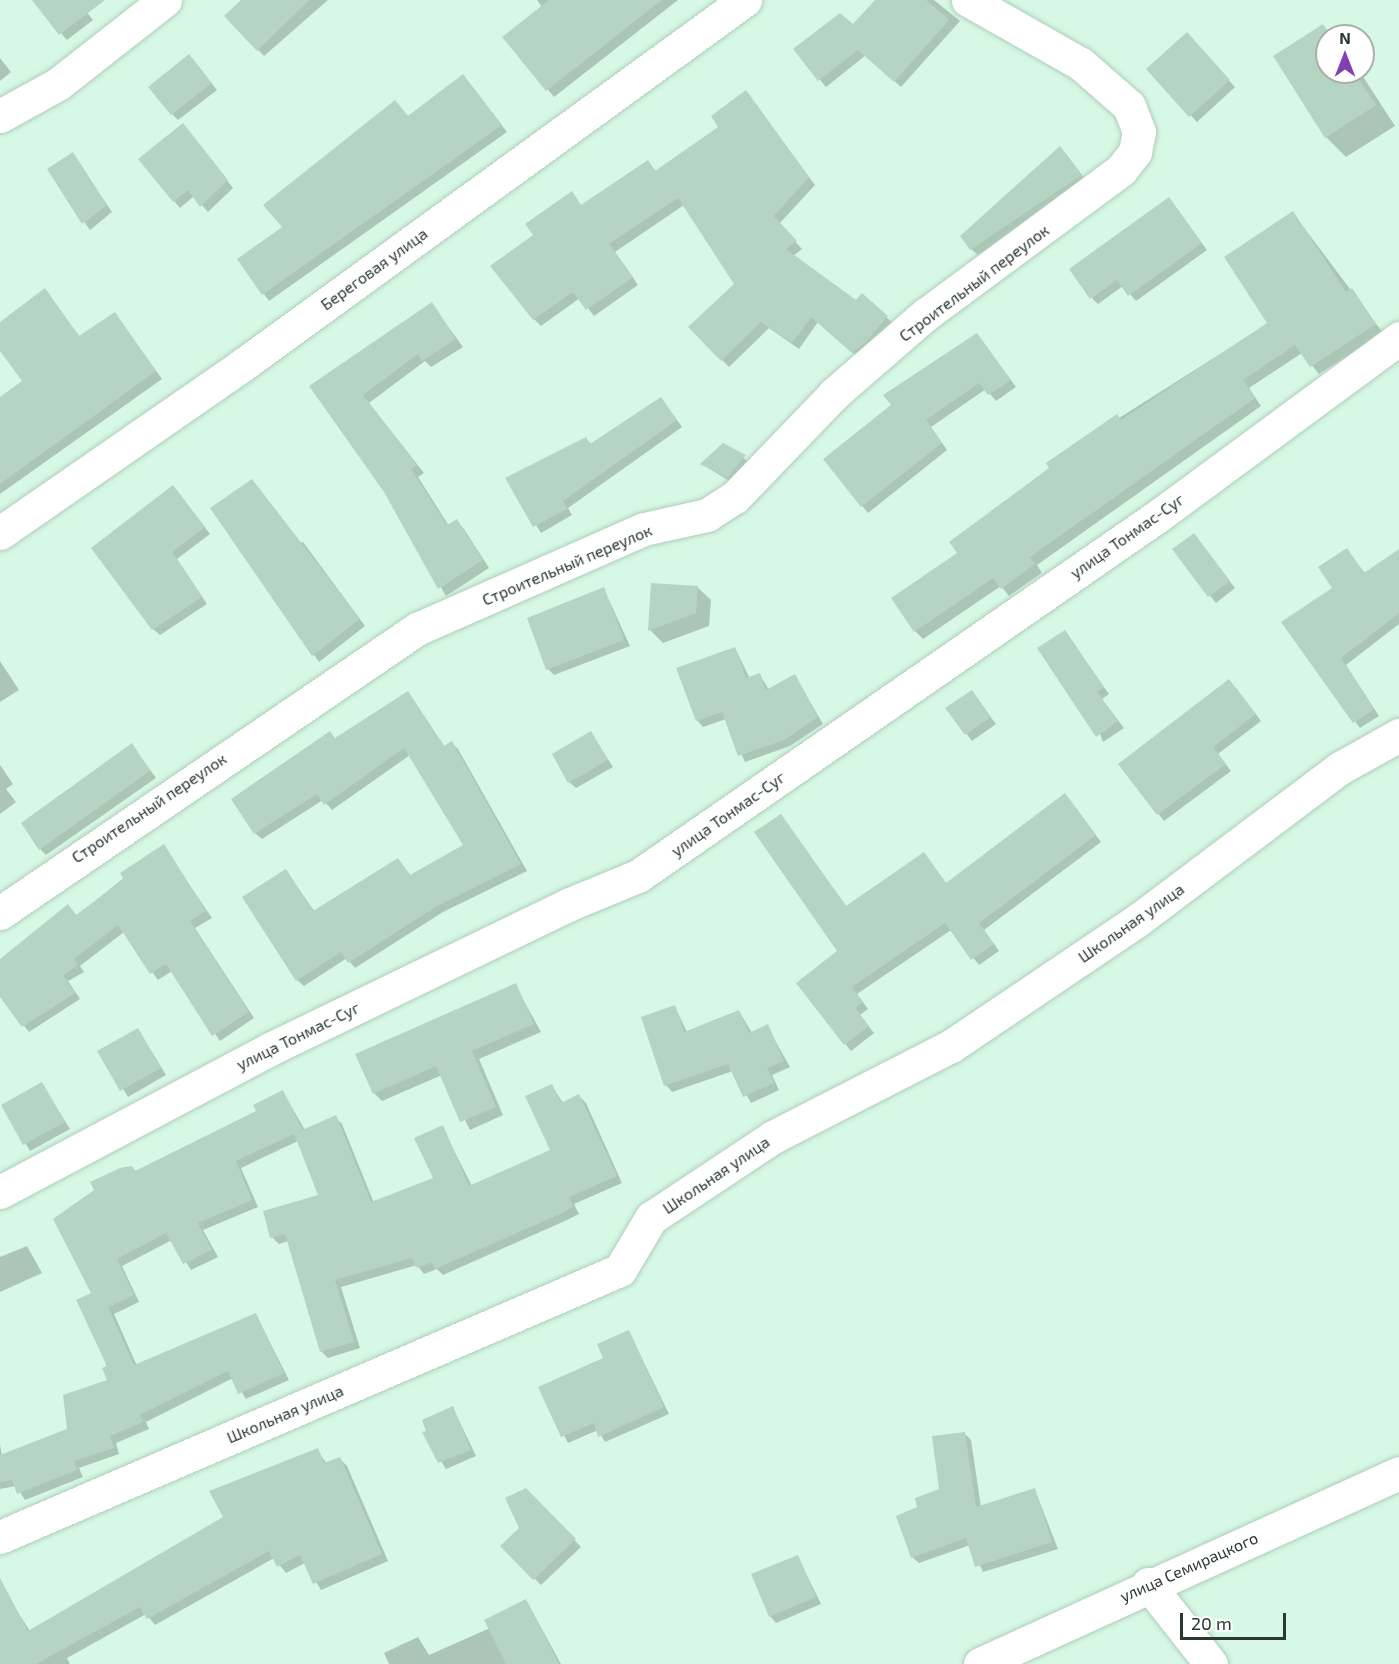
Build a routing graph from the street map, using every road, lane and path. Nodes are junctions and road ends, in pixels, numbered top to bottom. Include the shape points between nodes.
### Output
1 (165, 0) edge
2 (745, 0) edge
3 (968, 0) edge
4 (0, 116) edge
5 (1399, 338) edge
6 (0, 533) edge
7 (1399, 735) edge
8 (0, 913) edge
9 (0, 1192) edge
10 (1399, 1473) edge
11 (0, 1537) edge
12 (1148, 1584) junction
13 (980, 1664) edge
14 (1211, 1664) edge

1 - 4 street via 58,84
2 - 6 street, Береговая улица via 241,366
3 - 8 street, Строительный переулок via 1081,64 1129,106 1139,132 1121,170 925,315 834,394 735,497 707,515 644,529 417,629
5 - 9 street, улица Тонмас-Суг via 1158,516 638,876 270,1049
7 - 11 street, Школьная улица via 1340,768 1138,920 951,1046 773,1137 651,1218 620,1270
10 - 12 street, улица Семирацкого
12 - 13 street, улица Семирацкого
12 - 14 street

